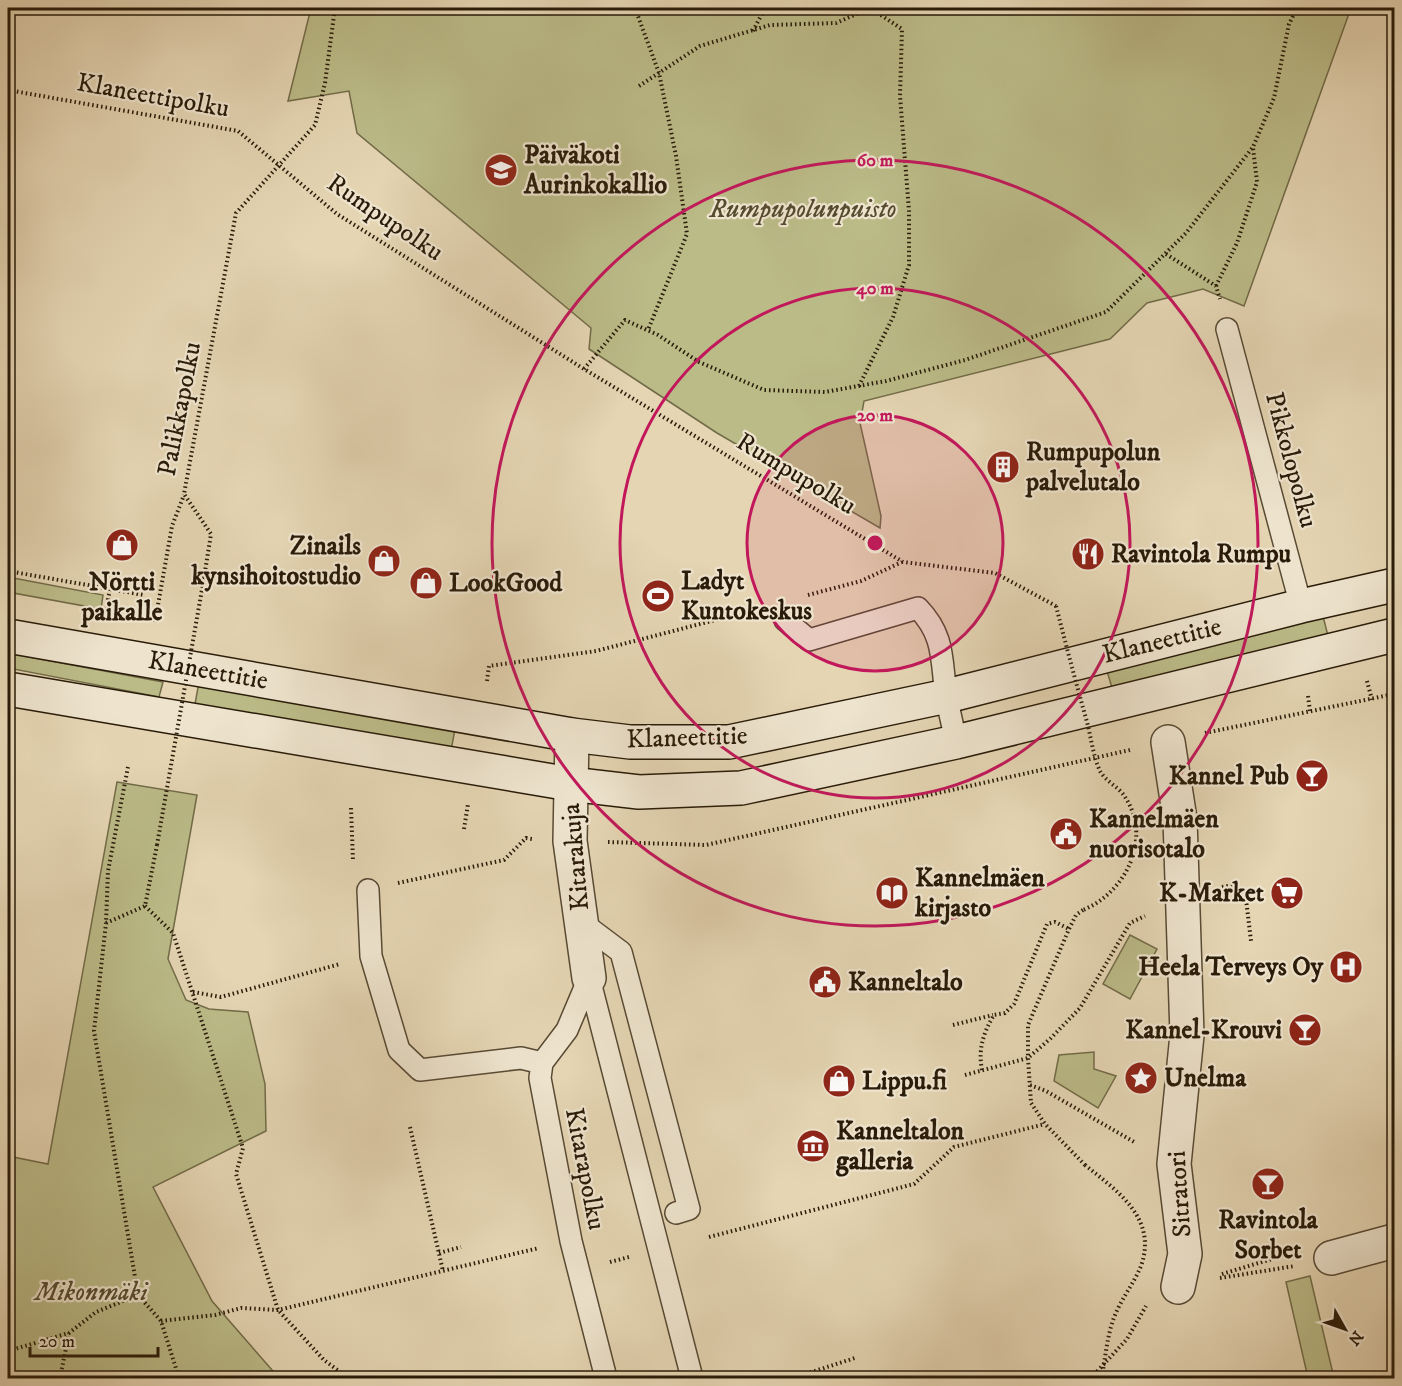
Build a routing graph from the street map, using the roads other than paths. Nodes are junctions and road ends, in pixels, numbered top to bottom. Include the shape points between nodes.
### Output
1 (1227, 328) road end
2 (1395, 585) edge
3 (1301, 606) junction
4 (785, 620) dead end
5 (1395, 635) edge
6 (8, 636) edge
7 (8, 689) edge
8 (947, 696) junction
9 (572, 735) junction
10 (956, 742) junction
11 (1168, 742) road end
12 (570, 784) junction
13 (368, 890) road end
14 (581, 922) junction
15 (589, 978) junction
16 (542, 1063) junction
17 (676, 1213) dead end
18 (1395, 1241) edge
19 (1317, 1254) road end
20 (1178, 1287) road end
21 (606, 1378) edge
22 (692, 1378) edge

1 - 3 lane, Pikkolopolku
2 - 3 street, Klaneettitie
3 - 8 street, Klaneettitie
4 - 8 lane via 808,640 918,608 931,622 940,642
5 - 10 street, Klaneettitie
6 - 9 street, Klaneettitie
7 - 12 street, Klaneettitie
8 - 9 street, Klaneettitie via 729,742 630,742
8 - 10 lane
9 - 12 street, Kitarakuja
10 - 12 street, Klaneettitie via 741,788 639,792
11 - 20 street, Sitratori via 1180,819 1187,1035 1174,1164 1185,1254
12 - 14 street, Kitarakuja via 570,841
13 - 16 lane via 372,956 399,1050 420,1070 521,1058
14 - 15 street, Kitarakuja
14 - 17 lane via 621,952 689,1209
15 - 16 lane via 567,1030
15 - 22 lane
16 - 21 lane, Kitarapolku via 540,1078 571,1241
18 - 19 street

